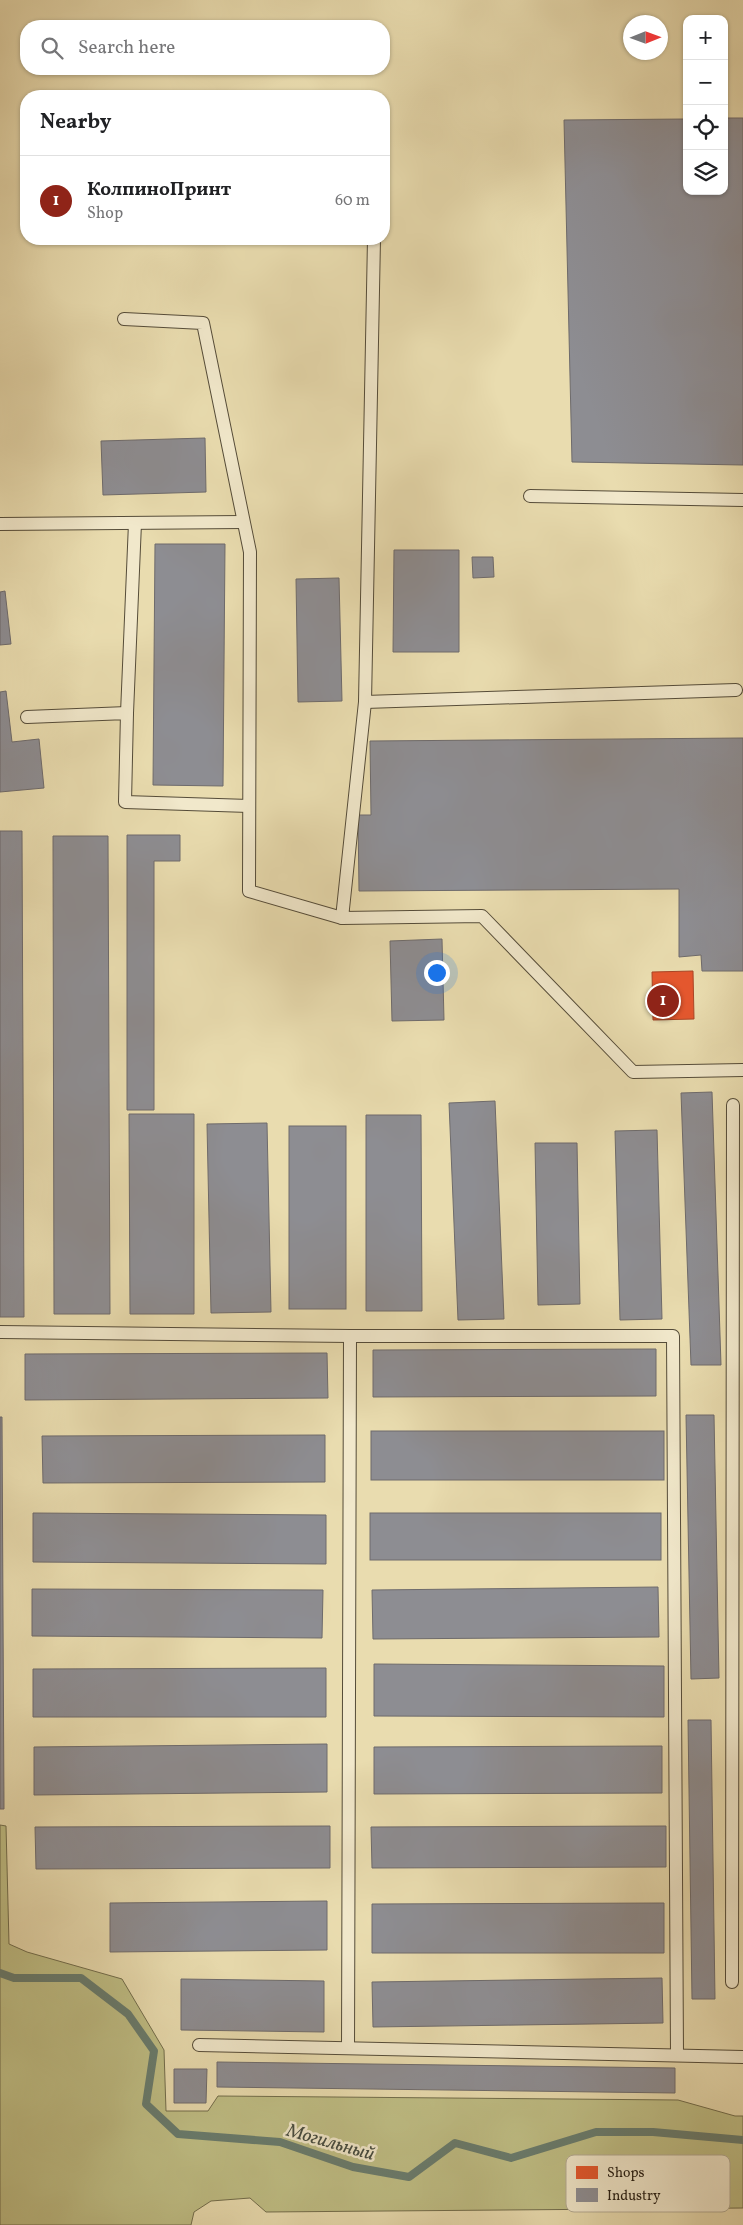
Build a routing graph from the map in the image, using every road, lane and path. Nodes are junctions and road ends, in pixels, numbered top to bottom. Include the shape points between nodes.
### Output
1 (374, 245) edge
2 (124, 319) dead end
3 (530, 496) dead end
4 (743, 500) edge
5 (243, 522) junction
6 (135, 523) junction
7 (0, 524) edge
8 (736, 690) dead end
9 (365, 702) junction
10 (127, 713) junction
11 (27, 717) dead end
12 (249, 806) junction
13 (342, 918) junction
14 (743, 1070) edge
15 (733, 1106) dead end
16 (0, 1332) edge
17 (350, 1336) junction
18 (738, 1702) edge
19 (732, 1982) dead end
20 (199, 2044) dead end
21 (348, 2048) junction
22 (677, 2055) junction
23 (743, 2057) edge

1 - 9 lane
2 - 5 lane via 203,323
3 - 4 lane
5 - 6 lane
5 - 12 lane via 250,552
6 - 7 lane
6 - 10 lane
8 - 9 lane
9 - 13 lane
10 - 11 lane
10 - 12 lane via 125,802
12 - 13 lane via 249,891
13 - 14 lane via 482,916 632,1072
15 - 18 lane
16 - 17 lane
17 - 21 lane
17 - 22 lane via 673,1336
18 - 19 lane
20 - 21 lane
21 - 22 lane
22 - 23 lane

